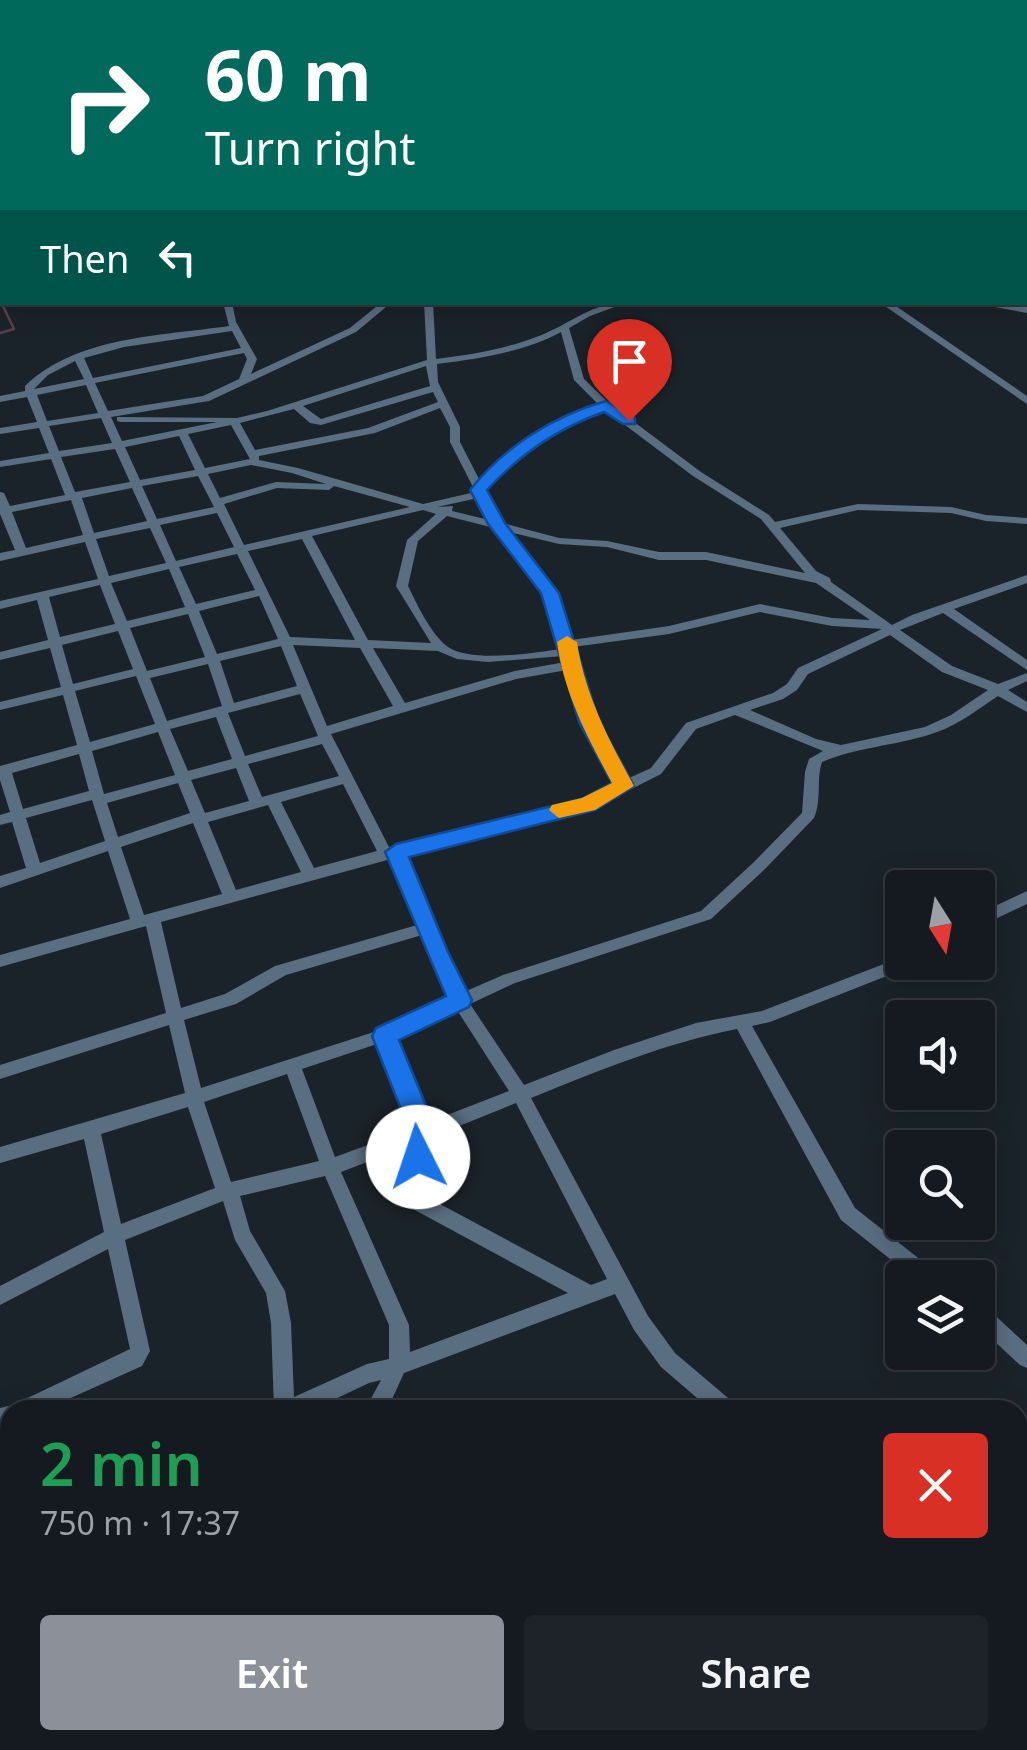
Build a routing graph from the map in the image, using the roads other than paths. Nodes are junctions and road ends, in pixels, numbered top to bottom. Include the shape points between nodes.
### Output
1 (228, 305) edge
2 (384, 305) edge
3 (428, 305) edge
4 (615, 305) edge
5 (886, 305) edge
6 (993, 305) edge
7 (1027, 310) edge
8 (234, 328) junction
9 (565, 328) junction
10 (136, 344) junction
11 (247, 350) junction
12 (78, 356) junction
13 (433, 364) junction
14 (148, 372) junction
15 (244, 379) junction
16 (93, 382) junction
17 (435, 388) junction
18 (32, 393) junction
19 (0, 399) edge
20 (1027, 401) edge
21 (443, 403) junction
22 (296, 405) junction
23 (606, 406) junction
24 (107, 415) junction
25 (234, 422) junction
26 (44, 424) junction
27 (0, 432) edge
28 (182, 433) junction
29 (121, 446) junction
30 (57, 455) junction
31 (254, 458) junction
32 (0, 464) edge
33 (199, 471) junction
34 (134, 484) junction
35 (349, 487) junction
36 (478, 490) junction
37 (0, 495) edge
38 (73, 496) junction
39 (464, 496) junction
40 (426, 505) junction
41 (218, 506) junction
42 (2, 510) edge
43 (445, 511) junction
44 (1027, 521) edge
45 (153, 523) junction
46 (497, 524) junction
47 (774, 526) junction
48 (305, 534) junction
49 (90, 537) junction
50 (240, 548) junction
51 (22, 552) junction
52 (0, 556) edge
53 (173, 564) junction
54 (1027, 578) edge
55 (104, 580) junction
56 (826, 581) junction
57 (262, 592) junction
58 (42, 595) junction
59 (0, 605) edge
60 (191, 608) junction
61 (947, 610) junction
62 (122, 624) junction
63 (888, 628) junction
64 (55, 641) junction
65 (286, 641) junction
66 (364, 643) junction
67 (441, 647) junction
68 (570, 653) junction
69 (0, 656) edge
70 (212, 659) junction
71 (1027, 666) edge
72 (142, 674) junction
73 (1027, 677) edge
74 (305, 688) junction
75 (996, 689) junction
76 (69, 690) junction
77 (0, 706) edge
78 (1027, 708) edge
79 (225, 710) junction
80 (402, 710) junction
81 (739, 712) junction
82 (162, 725) junction
83 (326, 735) junction
84 (84, 747) junction
85 (842, 749) junction
86 (241, 761) junction
87 (2, 771) edge
88 (182, 778) junction
89 (348, 778) junction
90 (624, 786) junction
91 (98, 797) junction
92 (264, 801) junction
93 (17, 815) junction
94 (198, 818) junction
95 (0, 820) edge
96 (112, 844) junction
97 (391, 853) junction
98 (35, 872) junction
99 (310, 876) junction
100 (0, 882) edge
101 (230, 897) junction
102 (1027, 898) edge
103 (995, 913) edge
104 (145, 920) junction
105 (427, 928) junction
106 (0, 961) edge
107 (885, 970) edge
108 (460, 1000) junction
109 (173, 1018) junction
110 (742, 1022) junction
111 (384, 1036) junction
112 (292, 1065) junction
113 (0, 1072) edge
114 (520, 1094) junction
115 (194, 1097) junction
116 (91, 1130) junction
117 (424, 1132) junction
118 (0, 1154) edge
119 (332, 1166) junction
120 (227, 1192) junction
121 (114, 1236) junction
122 (906, 1260) edge
123 (620, 1282) junction
124 (590, 1294) junction
125 (0, 1296) edge
126 (995, 1329) edge
127 (1027, 1358) edge
128 (396, 1367) junction
129 (43, 1400) edge
130 (286, 1400) edge
131 (309, 1400) edge
132 (380, 1400) edge
133 (715, 1400) edge

1 - 8 street
2 - 15 street via 346,334
3 - 13 street
4 - 9 street
5 - 20 street
6 - 7 street
8 - 10 street
8 - 11 street
9 - 13 street
9 - 23 street via 579,380
10 - 12 street
10 - 14 street
11 - 14 street
11 - 15 street via 252,359
12 - 16 street
12 - 18 street via 36,379
13 - 17 street
13 - 22 street
14 - 16 street
15 - 24 street via 205,399
16 - 18 street
16 - 24 street
17 - 21 street
17 - 22 street via 321,422
18 - 19 street
18 - 26 street
21 - 31 street via 372,430
21 - 36 street
22 - 25 street
23 - 36 street via 556,425 506,460
23 - 47 street
24 - 25 street
24 - 26 street
24 - 29 street
25 - 28 street
25 - 31 street
26 - 27 street
26 - 30 street
28 - 29 street
28 - 33 street
29 - 30 street
29 - 34 street
30 - 32 street
30 - 38 street
31 - 33 street
31 - 35 street
33 - 34 street
33 - 41 street
34 - 38 street
34 - 45 street
35 - 40 street
35 - 41 street via 276,485
36 - 39 street
36 - 46 street
37 - 42 street
38 - 42 street
38 - 49 street
39 - 40 street
39 - 43 street
40 - 43 street
40 - 48 street
41 - 45 street
41 - 50 street
42 - 51 street
43 - 46 street
43 - 67 street via 413,540 402,586
44 - 47 street via 866,507
45 - 49 street
45 - 53 street
46 - 56 street via 559,541 706,556
46 - 68 street via 550,593
47 - 56 street via 808,570
48 - 50 street
48 - 66 street
49 - 51 street
49 - 55 street
50 - 53 street
50 - 57 street
51 - 52 street
53 - 55 street
53 - 60 street
54 - 61 street
55 - 58 street
55 - 62 street
56 - 63 street
57 - 60 street
57 - 65 street
58 - 59 street
58 - 64 street
60 - 62 street
60 - 70 street
61 - 63 street
61 - 71 street
62 - 64 street
62 - 72 street
63 - 68 street via 760,608
63 - 75 street via 948,669
63 - 81 street via 803,670 786,692
64 - 69 street
64 - 76 street
65 - 66 street
65 - 70 street
65 - 74 street
66 - 67 street
66 - 80 street
67 - 68 street via 474,657
68 - 80 street
68 - 90 street via 589,722
70 - 72 street
70 - 79 street
72 - 76 street
72 - 82 street
73 - 75 street
74 - 79 street
74 - 83 street
75 - 78 street
75 - 85 street via 944,724
76 - 77 street
76 - 84 street
79 - 82 street
79 - 86 street
80 - 83 street
81 - 85 street via 814,746
81 - 90 street via 687,729 656,770
82 - 84 street
82 - 88 street
83 - 86 street
83 - 89 street
84 - 87 street
84 - 91 street
85 - 108 street via 812,765 812,802 800,829 716,910
86 - 88 street
86 - 92 street
87 - 93 street
88 - 91 street
88 - 94 street
89 - 92 street
89 - 97 street
90 - 97 street via 587,805
91 - 93 street
91 - 96 street
92 - 94 street
92 - 99 street
93 - 95 street
93 - 98 street
94 - 96 street
94 - 101 street
96 - 98 street
96 - 104 street
97 - 99 street
97 - 105 street
98 - 100 street
99 - 101 street
101 - 104 street
102 - 103 street
104 - 106 street
104 - 109 street
105 - 108 street
105 - 109 street via 282,970 230,999
107 - 110 street
108 - 111 street
108 - 114 street
109 - 113 street
109 - 115 street
110 - 114 street via 676,1036
110 - 122 street via 848,1214
111 - 112 street
111 - 117 street
112 - 115 street
112 - 119 street
114 - 117 street
114 - 123 street
115 - 116 street
115 - 120 street
116 - 118 street
116 - 121 street
117 - 119 street
117 - 124 street via 410,1189 420,1203
119 - 120 street
119 - 128 street via 399,1325
120 - 121 street
120 - 130 street via 275,1291
121 - 125 street
121 - 129 street via 140,1350 135,1359
123 - 124 street
123 - 133 street via 668,1360
124 - 128 street
126 - 127 street
128 - 131 street
128 - 132 street

